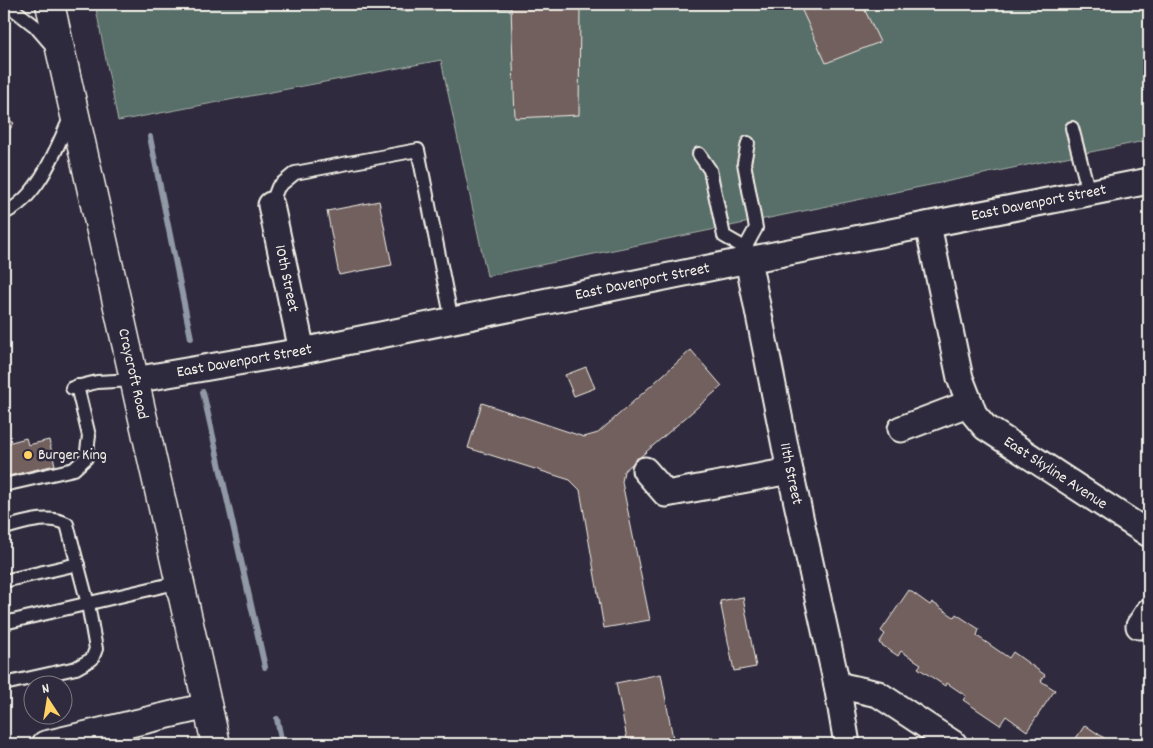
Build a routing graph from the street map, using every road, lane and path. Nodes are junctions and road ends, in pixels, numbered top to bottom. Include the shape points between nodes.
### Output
1 (8, 4) edge
2 (50, 4) edge
3 (63, 59) junction
4 (74, 110) junction
5 (1072, 128) dead end
6 (748, 143) dead end
7 (699, 154) dead end
8 (1149, 181) edge
9 (1088, 193) junction
10 (271, 205) joint
11 (4, 213) edge
12 (928, 224) junction
13 (747, 254) junction
14 (452, 321) junction
15 (302, 351) junction
16 (134, 380) junction
17 (970, 403) junction
18 (901, 429) dead end
19 (645, 470) dead end
20 (790, 470) junction
21 (4, 485) edge
22 (4, 528) edge
23 (1149, 534) edge
24 (78, 564) junction
25 (4, 581) edge
26 (180, 582) junction
27 (88, 604) junction
28 (4, 623) edge
29 (4, 684) edge
30 (837, 685) junction
31 (207, 706) junction
32 (126, 735) edge
33 (45, 744) edge
34 (216, 744) edge
35 (847, 744) edge
36 (954, 744) edge

1 - 3 lane via 35,26
2 - 3 street, Craycroft Road
3 - 4 street, Craycroft Road
4 - 11 lane via 44,175 16,208
4 - 16 street, Craycroft Road
5 - 9 lane
6 - 13 lane via 744,163 756,228
7 - 13 lane via 710,170 724,236
8 - 9 street, East Davenport Street
9 - 12 street, East Davenport Street
10 - 14 lane via 278,187 295,173 418,150
10 - 15 street, 10th Street
12 - 13 street, East Davenport Street
12 - 17 street, East Skyline Avenue via 960,378
13 - 14 street, East Davenport Street
13 - 20 street, 11th Street
14 - 15 street, East Davenport Street
15 - 16 street, East Davenport Street
16 - 21 lane via 74,387 89,436 86,458 74,469
16 - 26 street, Craycroft Road
17 - 18 street
17 - 23 street, East Skyline Avenue via 985,427
19 - 20 street via 666,494
20 - 30 street, 11th Street
22 - 24 lane via 42,519 59,519 68,524
24 - 25 lane
24 - 27 lane
26 - 27 lane
26 - 31 street, Craycroft Road
27 - 28 lane
27 - 29 lane via 96,649 92,659 76,668
30 - 35 street, 11th Street
30 - 36 street via 878,694
31 - 32 street
31 - 34 street, Craycroft Road
32 - 33 street

